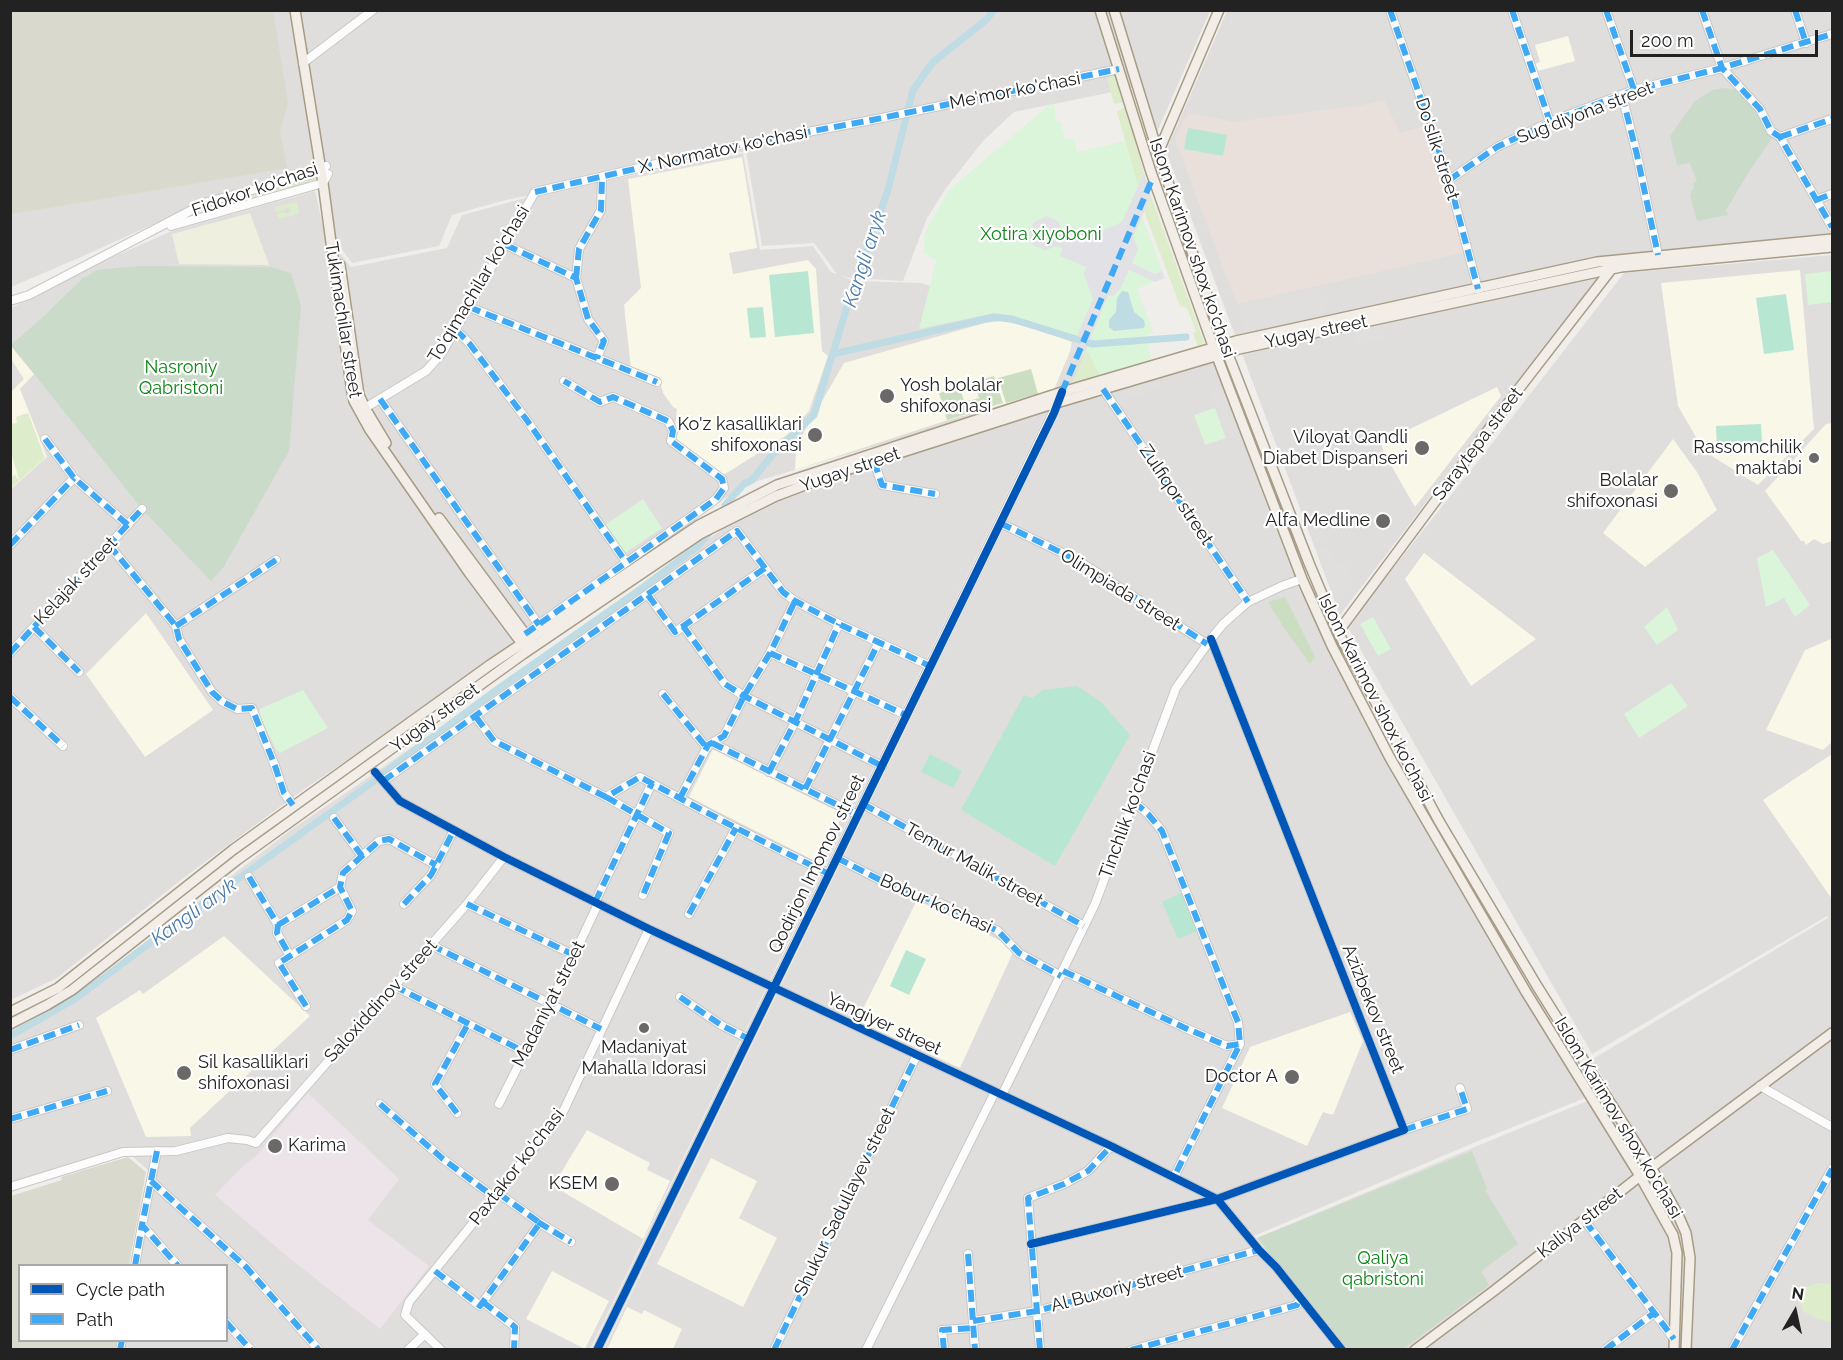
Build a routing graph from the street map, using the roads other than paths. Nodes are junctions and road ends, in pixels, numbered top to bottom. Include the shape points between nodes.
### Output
1 (295, 10) edge
2 (300, 10) edge
3 (373, 10) edge
4 (1100, 10) edge
5 (1114, 10) edge
6 (1219, 10) edge
7 (1390, 10) edge
8 (1512, 10) edge
9 (1606, 10) edge
10 (1702, 10) edge
11 (1795, 10) edge
12 (1833, 34) edge
13 (1806, 43) junction
14 (305, 62) junction
15 (1722, 68) junction
16 (1119, 69) junction
17 (1634, 90) junction
18 (1622, 95) junction
19 (911, 112) joint
20 (1833, 119) edge
21 (1550, 122) junction
22 (1780, 137) junction
23 (1158, 153) junction
24 (324, 173) junction
25 (602, 177) junction
26 (1449, 180) junction
27 (535, 192) joint
28 (1833, 194) edge
29 (1815, 200) junction
30 (1833, 227) edge
31 (152, 231) junction
32 (1833, 239) edge
33 (506, 245) junction
34 (1833, 247) edge
35 (1658, 255) junction
36 (1620, 258) junction
37 (1612, 268) junction
38 (576, 278) junction
39 (1478, 289) junction
40 (10, 301) edge
41 (469, 307) junction
42 (456, 330) junction
43 (1226, 348) junction
44 (1215, 351) junction
45 (597, 358) junction
46 (564, 381) dead end
47 (657, 382) dead end
48 (1102, 389) junction
49 (1062, 392) junction
50 (380, 399) junction
51 (1058, 402) junction
52 (362, 410) junction
53 (45, 439) dead end
54 (874, 461) junction
55 (74, 477) junction
56 (935, 494) dead end
57 (142, 509) dead end
58 (999, 523) junction
59 (128, 525) junction
60 (10, 544) edge
61 (109, 545) junction
62 (276, 560) dead end
63 (626, 562) junction
64 (765, 568) junction
65 (1302, 579) junction
66 (648, 595) junction
67 (795, 601) junction
68 (1248, 602) junction
69 (839, 624) junction
70 (539, 625) junction
71 (176, 626) junction
72 (683, 626) junction
73 (34, 627) junction
74 (1338, 632) junction
75 (879, 642) junction
76 (1209, 642) junction
77 (528, 643) junction
78 (10, 653) edge
79 (770, 653) junction
80 (930, 666) junction
81 (79, 672) dead end
82 (817, 674) junction
83 (855, 691) junction
84 (663, 694) dead end
85 (744, 696) junction
86 (10, 697) edge
87 (906, 715) junction
88 (476, 717) junction
89 (795, 722) junction
90 (830, 739) junction
91 (63, 746) dead end
92 (710, 746) junction
93 (377, 759) junction
94 (882, 766) junction
95 (363, 770) junction
96 (375, 772) junction
97 (770, 772) junction
98 (384, 781) junction
99 (652, 783) junction
100 (806, 789) junction
101 (606, 797) junction
102 (680, 798) junction
103 (1134, 802) junction
104 (863, 804) junction
105 (293, 805) junction
106 (636, 814) junction
107 (858, 815) junction
108 (334, 818) dead end
109 (736, 828) junction
110 (454, 830) junction
111 (1457, 852) junction
112 (362, 856) junction
113 (1447, 856) junction
114 (504, 857) junction
115 (837, 858) junction
116 (436, 865) junction
117 (829, 874) junction
118 (249, 877) dead end
119 (340, 887) junction
120 (643, 895) dead end
121 (596, 903) junction
122 (404, 904) dead end
123 (467, 904) junction
124 (689, 914) dead end
125 (278, 925) junction
126 (1084, 926) junction
127 (649, 929) junction
128 (431, 945) junction
129 (574, 955) junction
130 (290, 956) junction
131 (1062, 974) junction
132 (394, 986) junction
133 (773, 989) junction
134 (680, 997) dead end
135 (549, 1004) junction
136 (306, 1006) dead end
137 (10, 1012) edge
138 (10, 1023) edge
139 (468, 1024) junction
140 (79, 1025) dead end
141 (601, 1029) junction
142 (1833, 1033) edge
143 (748, 1039) junction
144 (1240, 1044) junction
145 (10, 1050) edge
146 (525, 1052) junction
147 (917, 1056) junction
148 (1760, 1086) junction
149 (1460, 1088) dead end
150 (107, 1091) dead end
151 (998, 1094) junction
152 (380, 1104) dead end
153 (499, 1104) dead end
154 (457, 1113) dead end
155 (10, 1119) edge
156 (1833, 1127) edge
157 (1404, 1130) junction
158 (1111, 1146) junction
159 (157, 1151) junction
160 (1651, 1169) junction
161 (1833, 1169) edge
162 (1640, 1176) junction
163 (1174, 1177) junction
164 (151, 1181) junction
165 (10, 1187) edge
166 (496, 1195) junction
167 (1217, 1199) junction
168 (1585, 1221) junction
169 (538, 1222) junction
170 (142, 1225) junction
171 (571, 1242) dead end
172 (1031, 1244) junction
173 (1259, 1250) junction
174 (968, 1254) dead end
175 (135, 1264) edge
176 (176, 1264) edge
177 (435, 1271) junction
178 (1301, 1298) junction
179 (483, 1302) junction
180 (1037, 1311) junction
181 (1654, 1313) junction
182 (228, 1324) edge
183 (973, 1324) junction
184 (425, 1334) junction
185 (1674, 1344) edge
186 (251, 1350) edge
187 (320, 1350) edge
188 (408, 1350) edge
189 (441, 1350) edge
190 (514, 1350) edge
191 (597, 1350) edge
192 (774, 1350) edge
193 (866, 1350) edge
194 (944, 1350) edge
195 (975, 1350) edge
196 (1040, 1350) edge
197 (1131, 1350) edge
198 (1342, 1350) edge
199 (1415, 1350) edge
200 (1605, 1350) edge
201 (1686, 1350) edge
202 (1732, 1350) edge

1 - 14 main road, Tukimachilar street
2 - 14 main road, Tukimachilar street
3 - 14 street
4 - 16 main road, Islom Karimov shox ko'chasi
5 - 23 main road, Islom Karimov shox ko'chasi
6 - 23 main road
7 - 26 street, Do'slik street
8 - 21 street
9 - 17 street
10 - 15 street
11 - 13 street
12 - 13 street, Sug'diyona street
13 - 15 street, Sug'diyona street
14 - 24 main road, Tukimachilar street
15 - 17 street, Sug'diyona street
15 - 22 street via 1760,109 1771,131
16 - 19 street, Me'mor ko'chasi
16 - 44 main road, Islom Karimov shox ko'chasi
17 - 18 street, Sug'diyona street
18 - 21 street, Sug'diyona street
18 - 35 street
19 - 25 street, X. Normatov ko'chasi via 743,144
20 - 22 street
21 - 26 street, Sug'diyona street via 1497,147
22 - 29 street
23 - 43 main road, Islom Karimov shox ko'chasi
24 - 31 street, Fidokor ko'chasi
24 - 31 street, Fidokor ko'chasi via 207,202
24 - 52 main road, Tukimachilar street via 351,392
25 - 27 street, X. Normatov ko'chasi
25 - 38 street via 601,210 579,249
26 - 39 street, Do'slik street
27 - 33 street, To'qimachilar ko'chasi
28 - 29 street
29 - 30 street
31 - 40 street, Fidokor ko'chasi via 29,295
32 - 35 main road, Yugay street
33 - 38 street
33 - 41 street, To'qimachilar ko'chasi
34 - 37 main road, Yugay street
35 - 36 main road, Yugay street
36 - 37 main road, Saraytepa street
36 - 39 main road, Yugay street
37 - 43 main road, Yugay street
37 - 74 main road, Saraytepa street
38 - 45 street via 588,319 604,341
39 - 43 main road, Yugay street
41 - 42 street, To'qimachilar ko'chasi
41 - 45 street
42 - 50 street, To'qimachilar ko'chasi via 426,371
42 - 63 street via 526,419
43 - 44 main road, Yugay street
43 - 74 main road, Islom Karimov shox ko'chasi
44 - 48 main road, Yugay street
44 - 49 main road, Yugay street
44 - 65 main road, Islom Karimov shox ko'chasi
45 - 47 street
46 - 63 street via 600,402 613,397 668,421 673,431 671,441 722,479 724,488 716,499
48 - 51 main road, Yugay street
48 - 68 street, Zulfiqor street
49 - 51 street, Qodirjon Imomov street
49 - 77 main road, Yugay street via 777,485 699,525
50 - 52 street, To'qimachilar ko'chasi
50 - 70 street
51 - 54 main road, Yugay street
51 - 58 street, Qodirjon Imomov street
52 - 77 main road, Tukimachilar street via 370,430 470,574
53 - 55 street
54 - 56 street via 882,485
54 - 77 main road, Yugay street via 776,496 700,534
55 - 59 street
55 - 60 street
57 - 59 street, Kelajak street
58 - 76 street, Olimpiada street via 1078,561
58 - 80 street, Qodirjon Imomov street
59 - 61 street, Kelajak street
61 - 71 street
61 - 73 street, Kelajak street
62 - 71 street
63 - 70 street
64 - 66 street, Yugay street via 737,531
64 - 67 street
64 - 72 street
65 - 68 street, Tinchlik ko'chasi
65 - 113 main road, Islom Karimov shox ko'chasi via 1390,758
66 - 72 street via 675,632
66 - 88 street, Yugay street
67 - 69 street
67 - 79 street
68 - 76 street, Tinchlik ko'chasi
69 - 75 street
69 - 82 street
70 - 77 street
71 - 105 street via 179,639 212,692 237,709 252,708 284,793
72 - 85 street via 725,684
73 - 78 street, Kelajak street
73 - 81 street
74 - 111 main road, Islom Karimov shox ko'chasi
75 - 80 street
75 - 83 street
76 - 103 street, Tinchlik ko'chasi via 1176,687
76 - 157 street, Azizbekov street
77 - 93 main road, Yugay street
77 - 105 main road, Yugay street
79 - 82 street
79 - 85 street
80 - 87 street, Qodirjon Imomov street
82 - 83 street
82 - 89 street
83 - 87 street
83 - 90 street
84 - 92 street
85 - 89 street
85 - 92 street via 724,736
86 - 91 street
87 - 94 street, Qodirjon Imomov street
88 - 98 street, Yugay street
88 - 101 street via 494,741
89 - 90 street
89 - 97 street
90 - 94 street
90 - 100 street
92 - 97 street
92 - 102 street
93 - 95 main road, Yugay street
93 - 96 street
94 - 104 street, Qodirjon Imomov street
95 - 96 street
95 - 138 main road, Yugay street via 237,860 80,985
96 - 98 street, Yangiyer street
97 - 100 street
98 - 110 street, Yangiyer street via 400,801
99 - 101 street via 640,777
99 - 102 street
99 - 106 street, Madaniyat street
100 - 107 street
101 - 106 street
102 - 109 street
103 - 126 street, Tinchlik ko'chasi
103 - 144 street via 1162,831 1238,1022
104 - 107 street, Qodirjon Imomov street
104 - 126 street, Temur Malik street
105 - 137 main road, Yugay street via 74,977
106 - 120 street via 669,833
106 - 121 street, Madaniyat street
107 - 115 street, Qodirjon Imomov street
108 - 112 street
109 - 117 street
109 - 124 street
110 - 114 street, Yangiyer street
110 - 116 street
111 - 113 main road via 1452,858
111 - 160 main road, Islom Karimov shox ko'chasi
112 - 116 street via 380,841 389,839
112 - 119 street via 343,873
113 - 162 main road, Islom Karimov shox ko'chasi
114 - 121 street, Yangiyer street
114 - 123 street, Saloxiddinov street
115 - 117 street, Qodirjon Imomov street
115 - 131 street, Bobur ko'chasi via 998,931 1019,953
116 - 122 street
117 - 133 street, Qodirjon Imomov street
118 - 125 street
119 - 125 street
119 - 130 street via 352,910 346,920
121 - 127 street, Yangiyer street
121 - 129 street, Madaniyat street
123 - 128 street, Saloxiddinov street
123 - 129 street
125 - 130 street via 277,933
126 - 131 street, Tinchlik ko'chasi
127 - 133 street, Yangiyer street
127 - 141 street, Paxtakor ko'chasi
128 - 132 street, Saloxiddinov street
128 - 135 street
129 - 135 street, Madaniyat street
130 - 136 street via 279,963
131 - 144 street via 1227,1046
131 - 151 street, Tinchlik ko'chasi
132 - 139 street
132 - 159 street, Saloxiddinov street via 256,1143 228,1138 176,1151
133 - 143 street, Qodirjon Imomov street
133 - 147 street, Yangiyer street
134 - 143 street
135 - 141 street
135 - 146 street, Madaniyat street
139 - 146 street
139 - 154 street via 435,1084
140 - 145 street
141 - 166 street, Paxtakor ko'chasi via 563,1112
142 - 148 main road, Kaliya street
143 - 191 street, Qodirjon Imomov street
144 - 163 street
146 - 153 street, Madaniyat street
147 - 151 street, Yangiyer street
147 - 192 street, Shukur Sadullayev street
148 - 156 street
148 - 160 main road, Kaliya street
149 - 157 street via 1467,1109
150 - 155 street
151 - 158 street, Yangiyer street
151 - 193 street, Tinchlik ko'chasi
152 - 166 street via 443,1159
157 - 167 street
158 - 163 street, Yangiyer street
158 - 172 street via 1088,1171 1028,1198
159 - 164 street
159 - 165 street, Saloxiddinov street via 123,1152
160 - 162 main road, Kaliya street
160 - 201 main road, Islom Karimov shox ko'chasi via 1686,1233 1690,1258
161 - 202 street
162 - 168 main road, Kaliya street
162 - 185 main road, Islom Karimov shox ko'chasi via 1665,1219 1677,1253
163 - 167 street, Yangiyer street
164 - 170 street
164 - 187 street via 246,1267
166 - 169 street
166 - 177 street, Paxtakor ko'chasi
167 - 172 street
167 - 173 street, Yangiyer street
168 - 181 street
168 - 199 main road, Kaliya street
169 - 171 street
169 - 179 street
170 - 175 street
170 - 176 street
172 - 180 street
173 - 178 street, Yangiyer street
173 - 180 street, Al Buxoriy street
174 - 183 street
177 - 179 street via 480,1306
177 - 184 street, Paxtakor ko'chasi via 409,1302 405,1315
178 - 197 street via 1297,1305
178 - 198 street, Yangiyer street
179 - 190 street via 514,1327
180 - 183 street, Al Buxoriy street
180 - 196 street
181 - 185 street
181 - 200 street
182 - 186 street
183 - 194 street, Al Buxoriy street via 942,1330
183 - 195 street
184 - 188 street
184 - 189 street, Paxtakor ko'chasi

